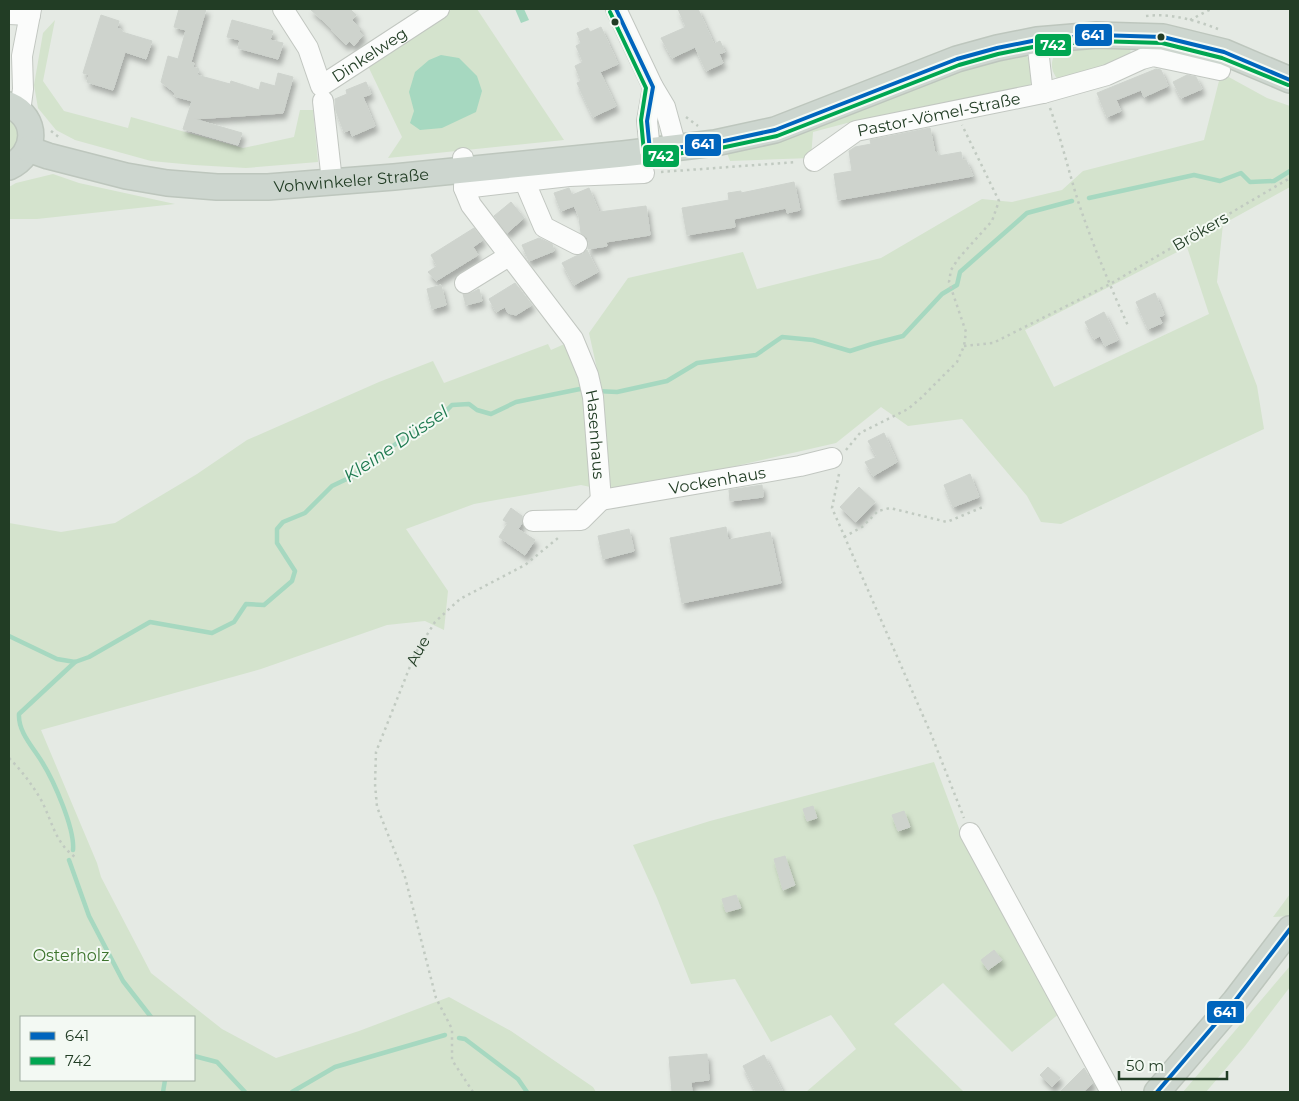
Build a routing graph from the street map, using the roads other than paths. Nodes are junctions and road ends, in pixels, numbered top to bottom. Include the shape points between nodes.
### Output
1 (283, 9) edge
2 (439, 9) edge
3 (616, 9) edge
4 (30, 12) edge
5 (9, 14) edge
6 (1037, 40) junction
7 (22, 56) junction
8 (1220, 70) dead end
9 (1290, 79) edge
10 (9, 81) edge
11 (653, 87) junction
12 (1043, 93) junction
13 (323, 102) dead end
14 (15, 109) edge
15 (676, 147) junction
16 (28, 149) junction
17 (814, 161) road end
18 (647, 162) junction
19 (9, 167) edge
20 (464, 171) junction
21 (524, 180) junction
22 (332, 182) junction
23 (577, 244) dead end
24 (509, 256) junction
25 (465, 283) dead end
26 (832, 458) road end
27 (601, 500) junction
28 (533, 521) dead end
29 (970, 833) road end
30 (1290, 929) edge
31 (1111, 1092) edge
32 (1157, 1092) edge

1 - 2 street, Dinkelweg via 308,48 321,86
3 - 11 street
4 - 5 street
4 - 7 street
6 - 9 main road, Pastor-Vömel-Straße via 1097,35 1163,38 1224,52
6 - 12 street, Pastor-Vömel-Straße
6 - 15 main road, Pastor-Vömel-Straße via 957,59 775,130 715,143
7 - 10 street
7 - 14 street via 23,89
8 - 12 street, Pastor-Vömel-Straße via 1153,56 1107,75
11 - 15 street via 665,107
11 - 18 street via 647,121
12 - 17 street, Pastor-Vömel-Straße via 856,130
13 - 22 street, Dinkelweg
14 - 16 main road via 28,122 31,136
15 - 18 main road, Vohwinkeler Straße
16 - 19 main road via 17,163
16 - 22 main road, Vohwinkeler Straße via 126,176 167,183 259,187
18 - 20 main road, Vohwinkeler Straße
18 - 21 street, Vohwinkeler Straße
20 - 21 street, Vohwinkeler Straße
20 - 22 main road, Vohwinkeler Straße
20 - 24 street, Hasenhaus via 471,205
21 - 23 street via 544,227
24 - 25 street
24 - 27 street, Hasenhaus via 573,339 588,376 593,397
26 - 27 street, Vockenhaus
27 - 28 street via 581,520
29 - 31 street
30 - 32 main road via 1235,1001

